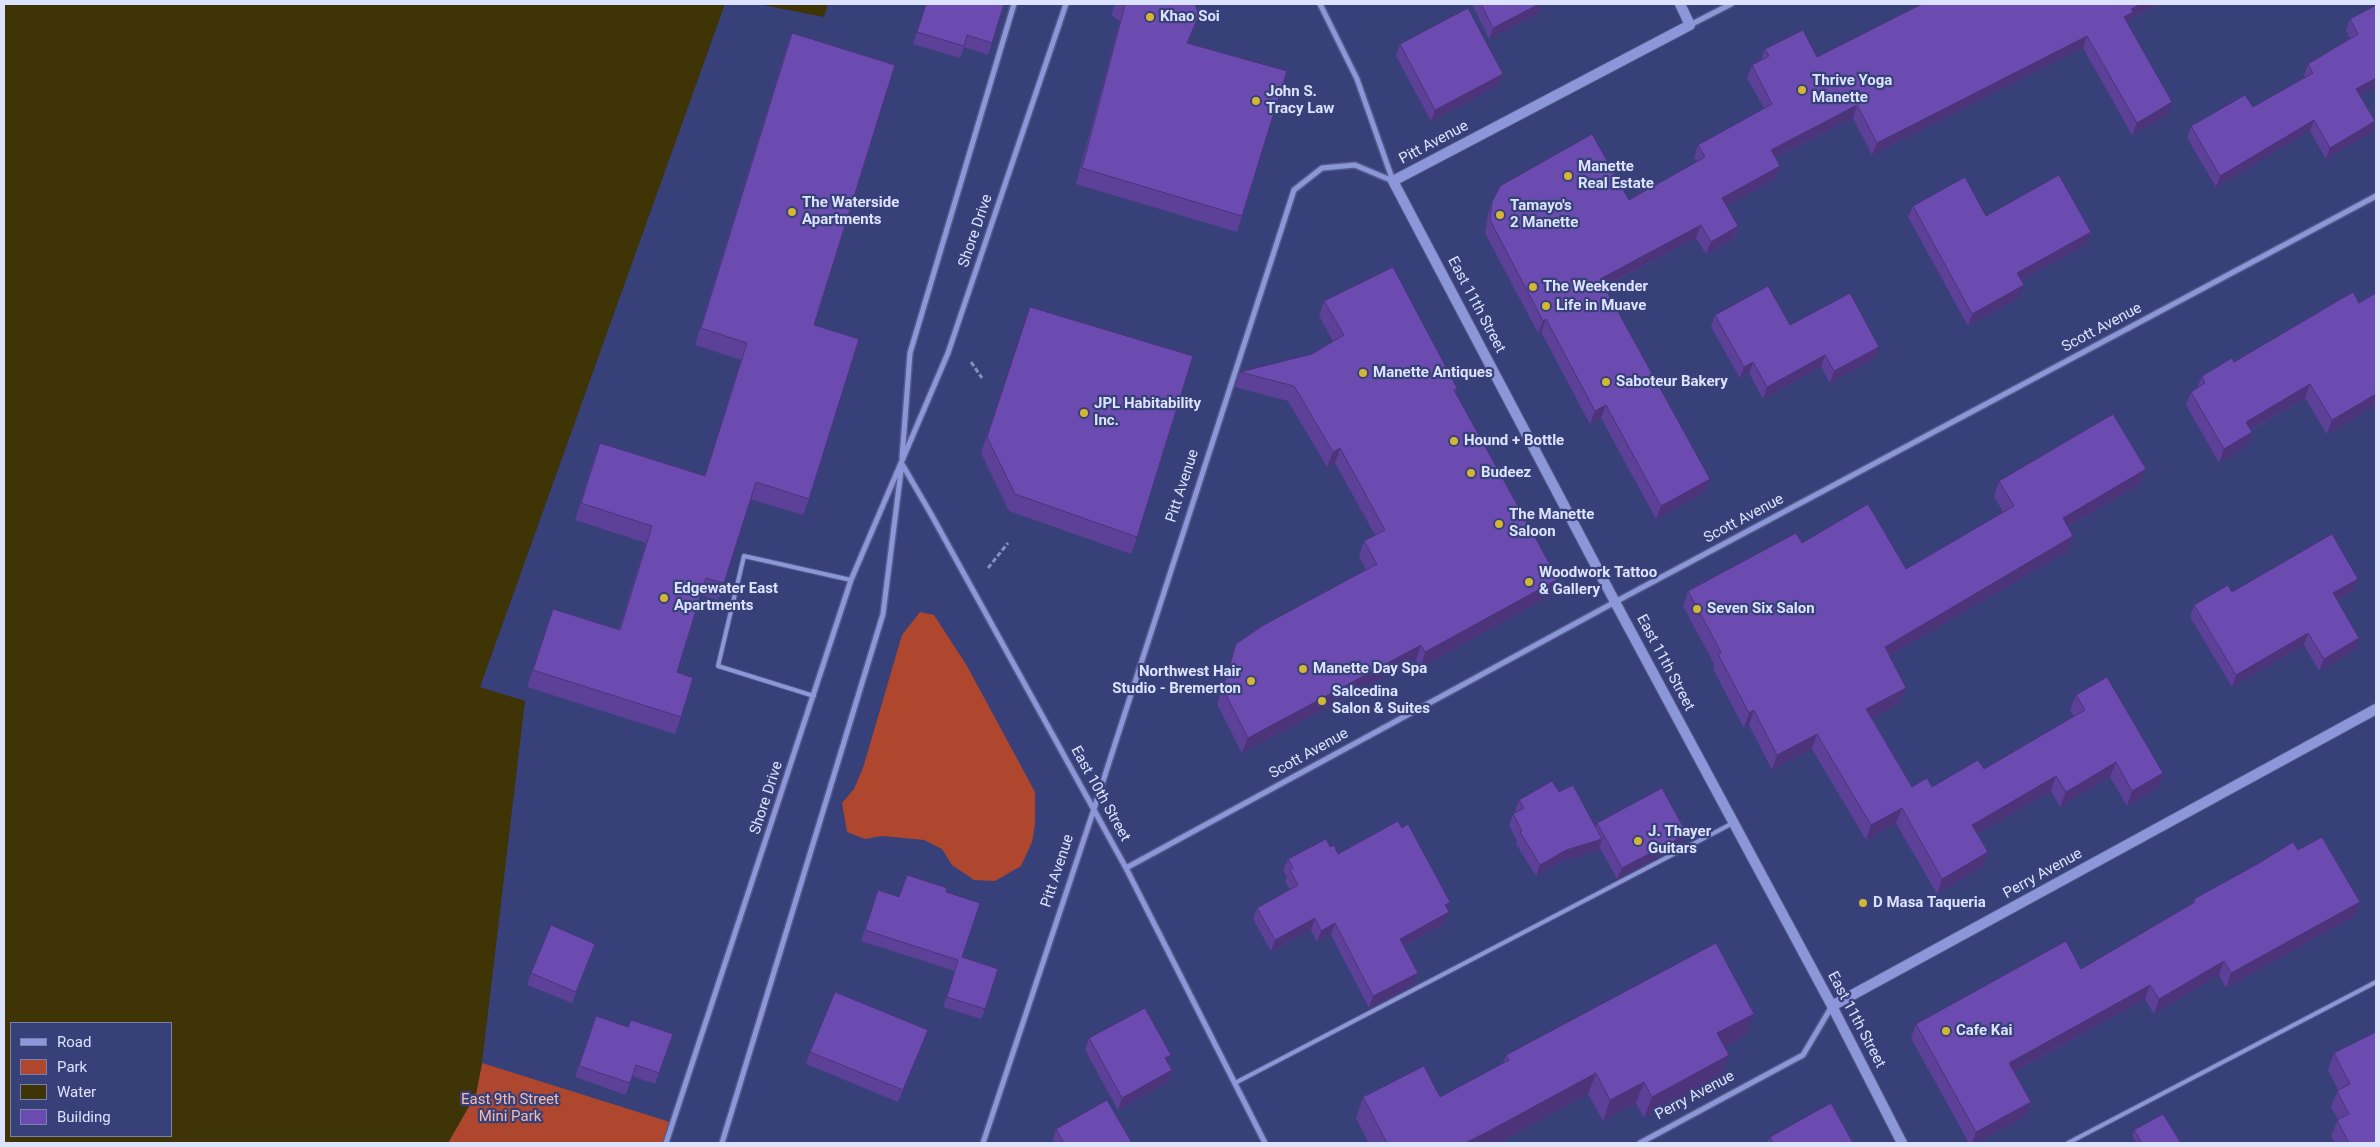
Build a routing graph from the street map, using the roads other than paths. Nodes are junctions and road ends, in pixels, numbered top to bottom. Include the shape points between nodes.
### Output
1 (1014, 4) edge
2 (1066, 4) edge
3 (1320, 4) edge
4 (1680, 4) edge
5 (1731, 4) edge
6 (1690, 25) junction
7 (1393, 181) junction
8 (2376, 196) edge
9 (902, 464) junction
10 (851, 580) junction
11 (1615, 602) junction
12 (814, 696) junction
13 (2376, 709) edge
14 (1094, 809) junction
15 (1733, 823) junction
16 (1126, 868) junction
17 (2376, 982) edge
18 (1832, 1006) junction
19 (1234, 1084) junction
20 (666, 1143) edge
21 (722, 1143) edge
22 (983, 1143) edge
23 (1265, 1143) edge
24 (1640, 1143) edge
25 (1902, 1143) edge
26 (2068, 1143) edge

1 - 9 street, Shore Drive via 910,353
2 - 9 street, Shore Drive via 948,353
3 - 7 street, East 11th Street via 1357,79
4 - 6 main road
5 - 6 street, Pitt Avenue
6 - 7 main road, Pitt Avenue
7 - 11 main road, East 11th Street
7 - 14 street, Pitt Avenue via 1355,165 1322,168 1294,190
8 - 11 street, Scott Avenue
9 - 10 street, Shore Drive
9 - 14 street, East 10th Street
9 - 21 street, Shore Drive via 883,614
10 - 12 street, Shore Drive
10 - 12 lane via 744,556 718,666
11 - 15 main road, East 11th Street
11 - 16 street, Scott Avenue
12 - 20 street, Shore Drive
13 - 18 main road, Perry Avenue
14 - 16 street, East 10th Street
14 - 22 street, Pitt Avenue
15 - 18 main road, East 11th Street
15 - 19 lane
16 - 19 street, East 10th Street
17 - 26 lane
18 - 24 street, Perry Avenue via 1803,1055
18 - 25 main road, East 11th Street
19 - 23 street, East 10th Street

